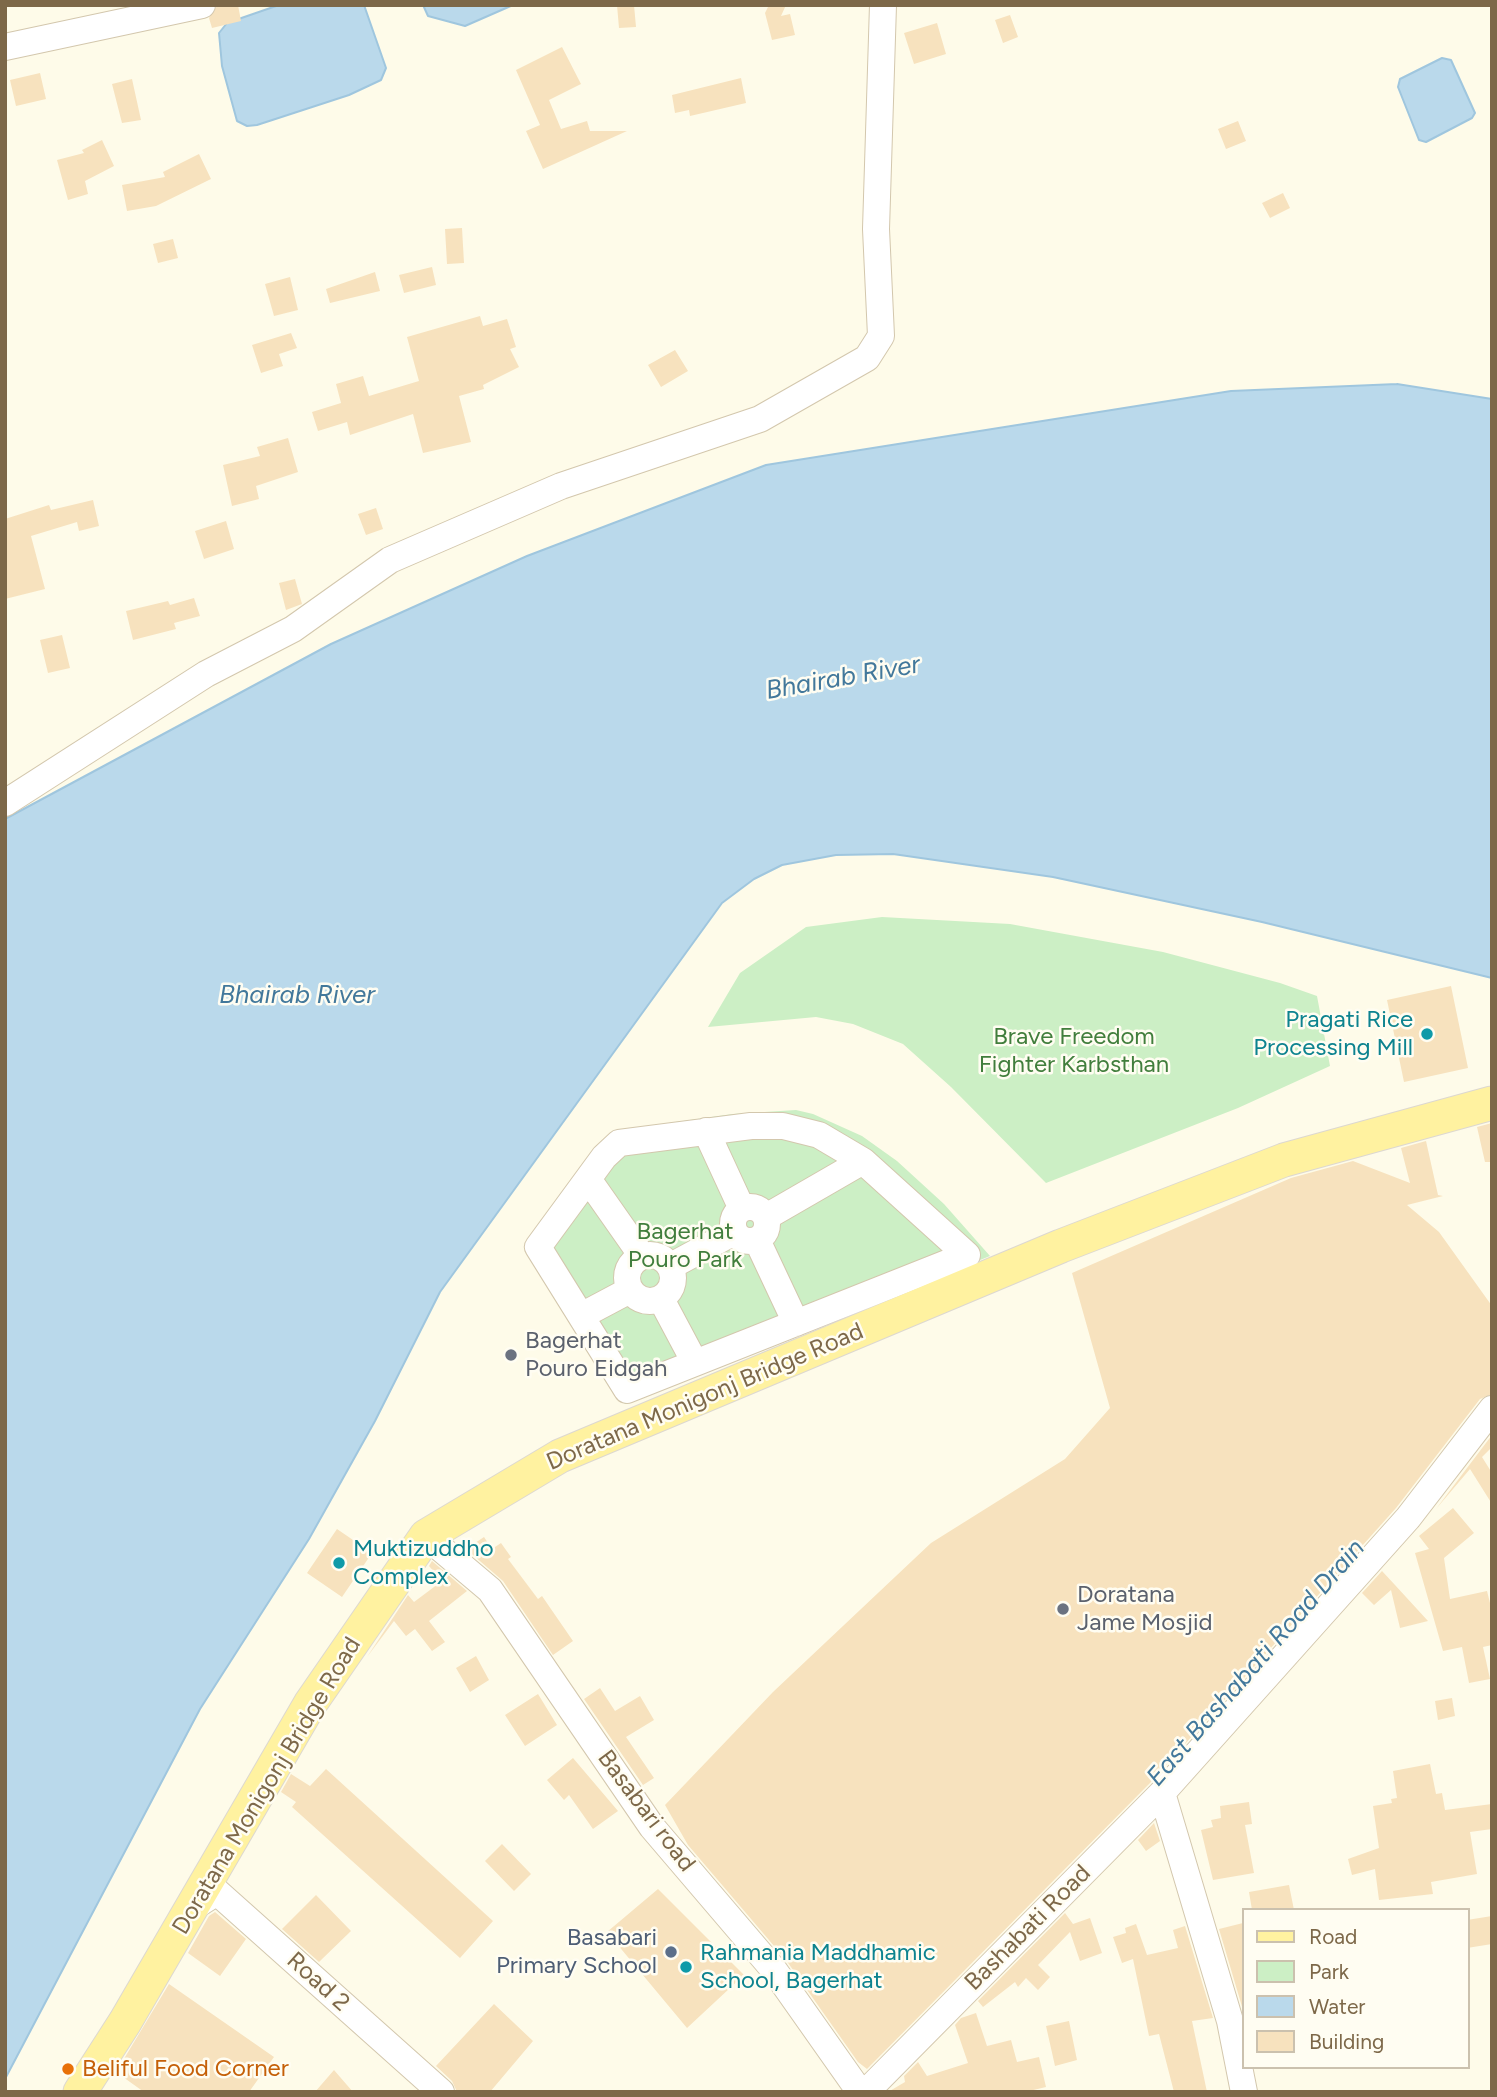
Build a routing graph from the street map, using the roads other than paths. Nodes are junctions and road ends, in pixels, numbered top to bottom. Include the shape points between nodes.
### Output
1 (202, 5) edge
2 (883, 5) edge
3 (5, 47) edge
4 (5, 803) edge
5 (1492, 1103) edge
6 (706, 1131) junction
7 (863, 1161) junction
8 (588, 1179) junction
9 (750, 1224) junction
10 (642, 1256) junction
11 (671, 1266) junction
12 (630, 1290) junction
13 (661, 1299) junction
14 (581, 1316) junction
15 (796, 1323) junction
16 (694, 1361) junction
17 (1492, 1409) edge
18 (426, 1536) junction
19 (1162, 1793) junction
20 (192, 1908) junction
21 (80, 2092) edge
22 (441, 2092) edge
23 (860, 2092) edge
24 (866, 2092) edge
25 (1244, 2092) edge

1 - 3 street
2 - 4 street via 876,229 881,336 867,358 760,419 561,486 390,560 293,629 206,674
5 - 18 main road, Doratana Monigonj Bridge Road via 1284,1160 1061,1245 560,1456
6 - 7 street via 783,1126 819,1136
6 - 8 street via 619,1143
6 - 9 street
7 - 9 street
7 - 15 street via 967,1255
8 - 10 street
8 - 14 street via 538,1247
9 - 11 street
9 - 15 street
10 - 11 street via 658,1256
10 - 12 street via 627,1274
11 - 13 street via 674,1282
12 - 13 street via 643,1301
12 - 14 street
13 - 16 street
14 - 16 street via 627,1390
15 - 16 street
17 - 19 street, Bashabati Road via 1408,1518
18 - 20 main road, Doratana Monigonj Bridge Road via 310,1704
18 - 23 street, Basabari road via 490,1590 652,1827 774,1970
19 - 24 street, Bashabati Road
19 - 25 street via 1230,2021
20 - 21 main road, Doratana Monigonj Bridge Road
20 - 22 street, Road 2 via 217,1892

